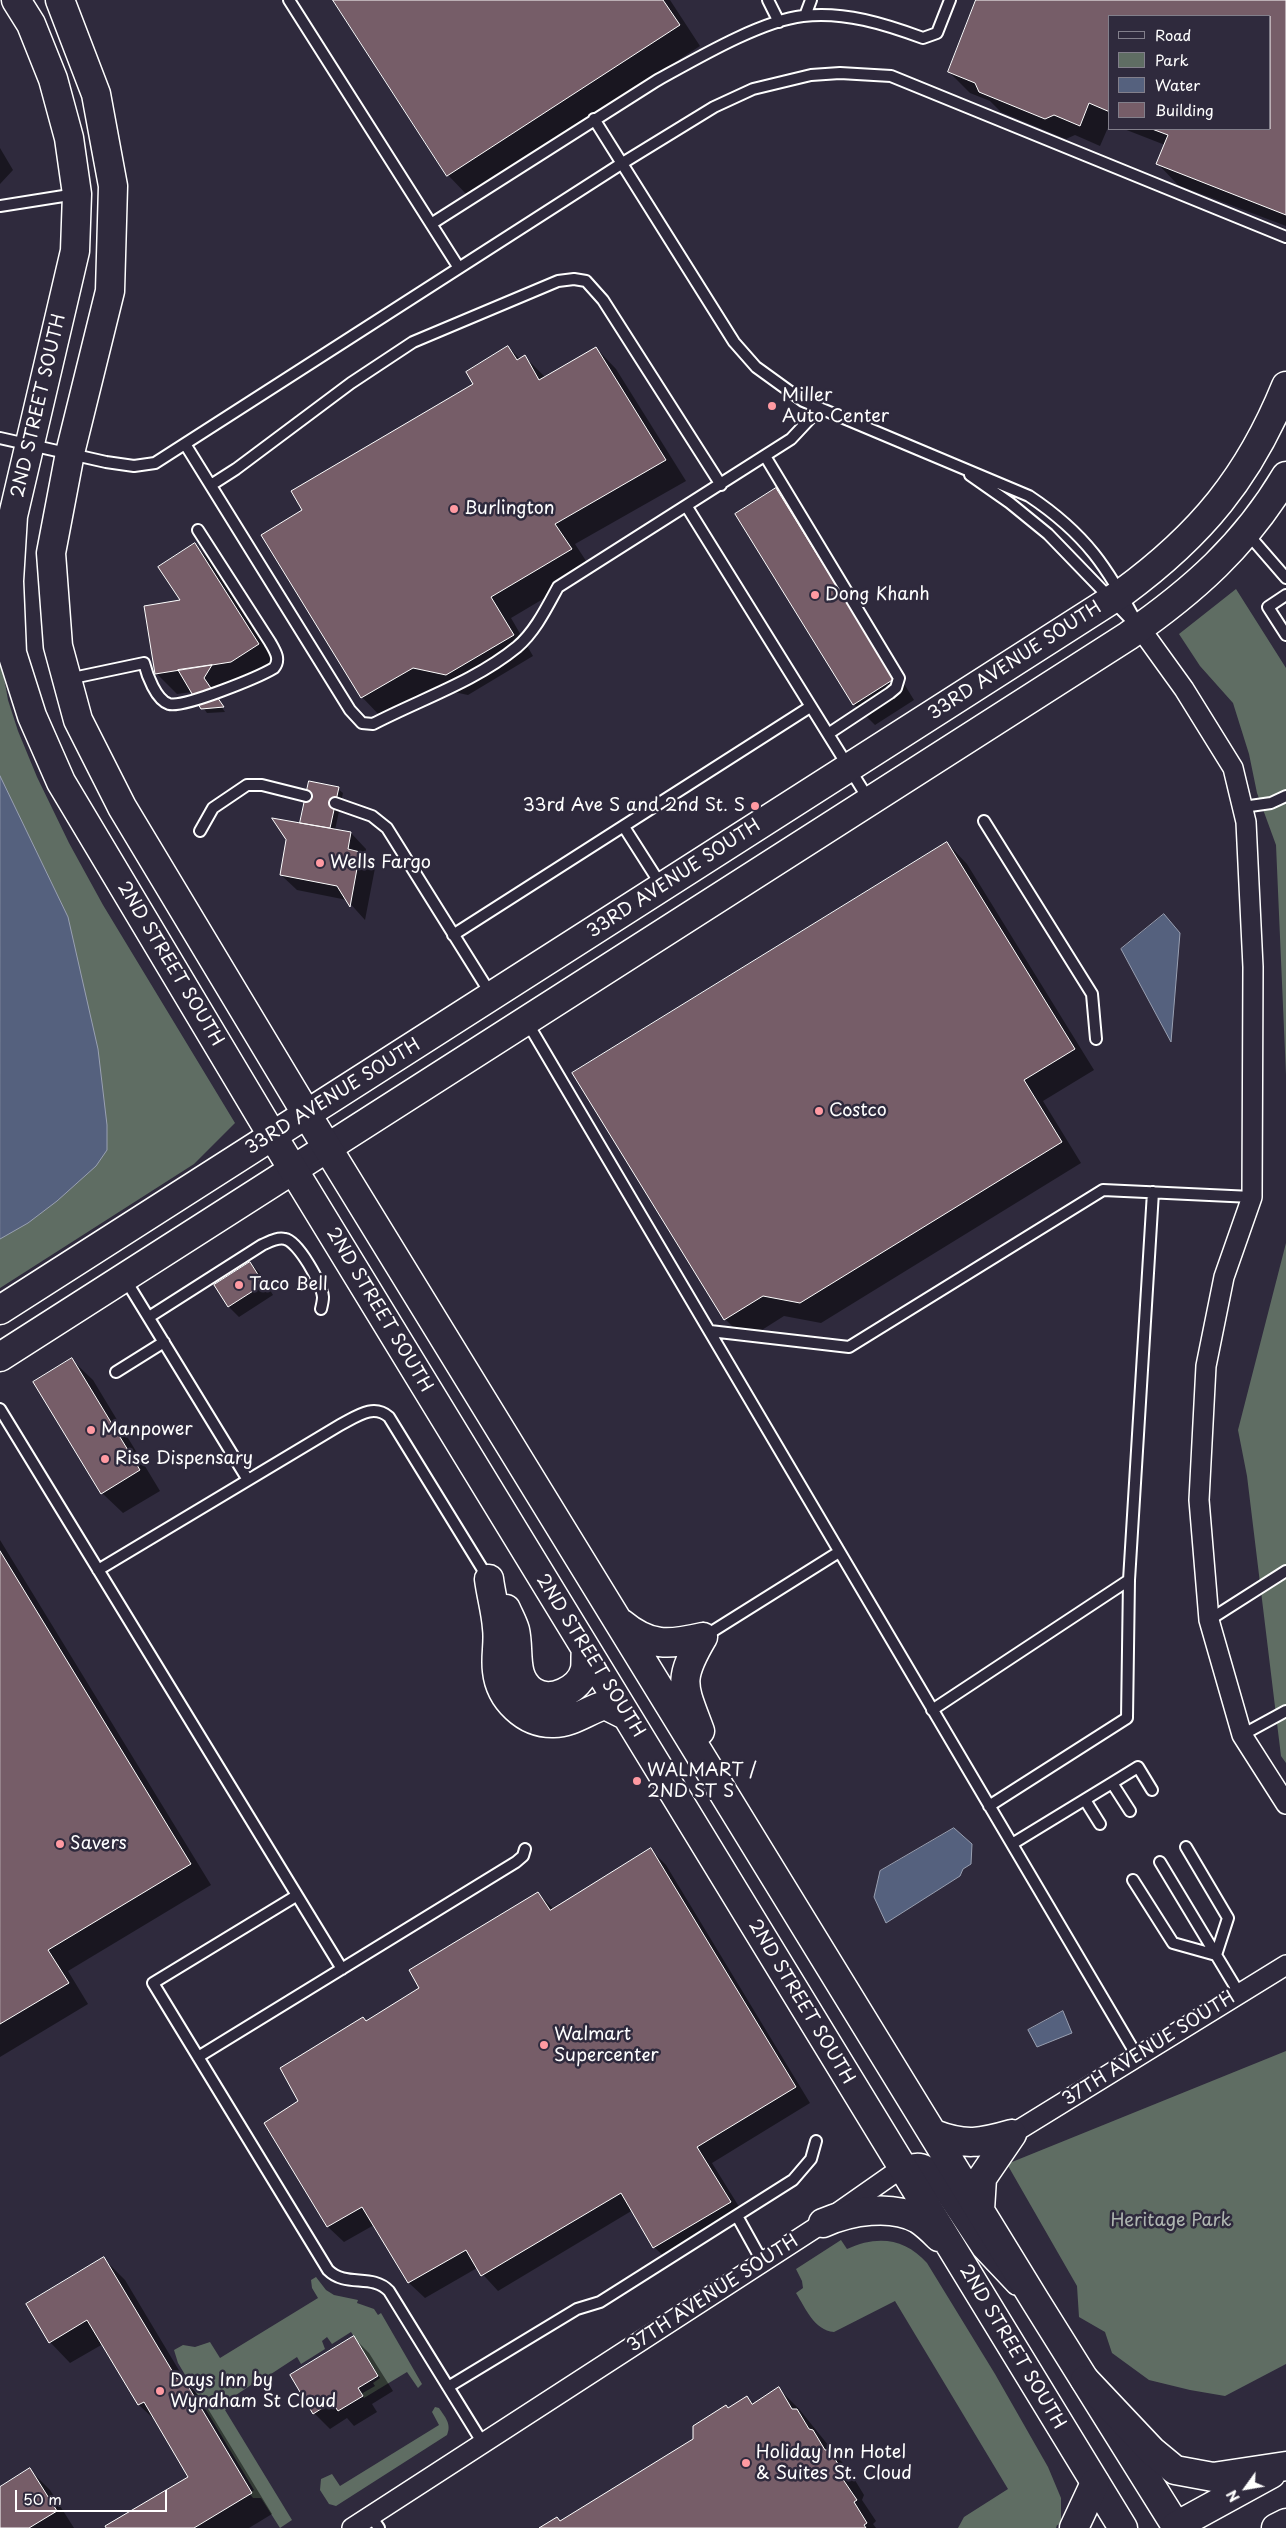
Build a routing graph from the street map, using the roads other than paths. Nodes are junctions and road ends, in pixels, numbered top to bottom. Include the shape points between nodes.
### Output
1 (16, 0) edge
2 (60, 0) edge
3 (289, 0) edge
4 (768, 0) edge
5 (811, 0) edge
6 (950, 0) edge
7 (804, 16) junction
8 (779, 22) junction
9 (594, 119) junction
10 (621, 164) junction
11 (77, 194) junction
12 (0, 206) edge
13 (431, 224) junction
14 (1286, 238) edge
15 (459, 268) junction
16 (1286, 386) edge
17 (820, 408) junction
18 (0, 438) edge
19 (185, 444) junction
20 (29, 445) junction
21 (70, 454) junction
22 (765, 456) junction
23 (958, 467) junction
24 (1286, 476) edge
25 (211, 485) junction
26 (721, 485) junction
27 (687, 507) junction
28 (198, 530) dead end
29 (1246, 532) junction
30 (1286, 578) edge
31 (1286, 595) edge
32 (1116, 596) junction
33 (1140, 628) junction
34 (1286, 635) edge
35 (67, 679) junction
36 (810, 707) junction
37 (828, 734) junction
38 (849, 768) junction
39 (306, 796) dead end
40 (1286, 796) edge
41 (870, 801) junction
42 (335, 804) dead end
43 (1243, 808) junction
44 (984, 821) dead end
45 (624, 827) junction
46 (200, 831) dead end
47 (663, 888) junction
48 (453, 935) junction
49 (492, 997) junction
50 (526, 1021) junction
51 (1096, 1040) dead end
52 (306, 1113) junction
53 (272, 1135) junction
54 (328, 1149) junction
55 (294, 1171) junction
56 (1152, 1192) junction
57 (1252, 1197) junction
58 (125, 1278) junction
59 (321, 1309) dead end
60 (0, 1310) edge
61 (149, 1317) junction
62 (710, 1332) junction
63 (164, 1342) junction
64 (0, 1356) edge
65 (116, 1372) dead end
66 (0, 1409) edge
67 (248, 1480) junction
68 (839, 1552) junction
69 (98, 1570) junction
70 (1286, 1572) edge
71 (489, 1579) junction
72 (1129, 1580) junction
73 (618, 1620) junction
74 (1209, 1620) junction
75 (703, 1637) junction
76 (586, 1650) junction
77 (932, 1710) junction
78 (1286, 1711) edge
79 (627, 1716) junction
80 (1242, 1734) junction
81 (717, 1782) junction
82 (1112, 1783) junction
83 (1152, 1790) dead end
84 (1085, 1800) junction
85 (1286, 1804) edge
86 (989, 1806) junction
87 (1130, 1811) dead end
88 (1100, 1824) dead end
89 (1012, 1844) junction
90 (1186, 1847) dead end
91 (525, 1849) dead end
92 (1160, 1862) dead end
93 (1133, 1880) dead end
94 (296, 1896) junction
95 (1216, 1956) junction
96 (1286, 1965) edge
97 (342, 1969) junction
98 (1239, 1993) junction
99 (1137, 2056) junction
100 (198, 2057) junction
101 (934, 2134) junction
102 (1012, 2134) junction
103 (816, 2141) dead end
104 (903, 2167) junction
105 (980, 2210) junction
106 (737, 2216) junction
107 (823, 2223) junction
108 (953, 2250) junction
109 (762, 2261) junction
110 (1036, 2302) junction
111 (1085, 2380) junction
112 (448, 2387) junction
113 (484, 2445) junction
114 (1286, 2466) edge
115 (1095, 2483) junction
116 (375, 2522) edge
117 (1286, 2523) edge
118 (1176, 2527) edge
119 (352, 2528) edge
120 (1074, 2528) edge
121 (1123, 2528) edge
122 (1276, 2528) edge

1 - 11 main road, 2ND STREET SOUTH via 31,24 53,79 69,138
2 - 21 main road via 96,94 113,186 110,292
3 - 13 lane
4 - 8 lane
5 - 7 lane
6 - 7 lane via 937,33 928,37 852,17
7 - 8 lane
8 - 9 lane via 694,60
9 - 10 lane
9 - 13 lane
10 - 14 lane via 714,107 753,89 840,73 891,76
10 - 15 lane
10 - 17 lane via 746,357 768,377 803,401
11 - 12 lane
11 - 20 main road, 2ND STREET SOUTH via 75,250
13 - 15 lane
15 - 19 lane
16 - 32 main road, 33RD AVENUE SOUTH via 1256,448 1212,513 1179,548
17 - 22 lane via 791,439
17 - 23 lane
18 - 20 lane
19 - 21 lane via 145,465 106,462
19 - 25 lane
20 - 21 lane
20 - 53 main road, 2ND STREET SOUTH via 13,516 9,581 12,653 32,716 61,782
21 - 35 main road via 51,553 58,646
22 - 26 lane
22 - 37 lane via 899,678 896,688 890,693
23 - 32 lane via 1048,534
23 - 32 lane via 1029,496 1059,516 1088,546
24 - 29 main road
25 - 26 lane via 398,351 481,312 558,281 574,279 586,281 604,300
25 - 27 lane via 350,710 362,724 373,724 446,692 504,656 518,646 541,618 558,587
26 - 27 lane
27 - 36 lane
28 - 35 lane via 270,642 278,656 278,664 265,674 175,705 167,704 159,696 144,662
29 - 30 lane
29 - 33 main road via 1193,588
31 - 34 lane via 1268,606
32 - 33 lane
32 - 38 main road, 33RD AVENUE SOUTH
33 - 41 main road
33 - 43 street via 1184,688 1233,768
35 - 52 main road via 78,720 122,807
36 - 37 lane
36 - 45 lane
37 - 38 lane
38 - 41 lane
38 - 47 main road, 33RD AVENUE SOUTH
39 - 46 lane via 262,785 248,785 213,808
40 - 43 lane via 1271,803
41 - 50 main road
42 - 48 lane via 380,821 393,836
43 - 57 street via 1253,967
44 - 51 lane via 1092,994
45 - 47 lane
45 - 48 lane
47 - 49 main road, 33RD AVENUE SOUTH
48 - 49 lane
49 - 52 main road, 33RD AVENUE SOUTH
50 - 54 main road
50 - 62 lane
52 - 53 main road, 33RD AVENUE SOUTH
52 - 54 main road
53 - 55 main road, 2ND STREET SOUTH
53 - 60 main road, 33RD AVENUE SOUTH
54 - 55 main road
54 - 73 main road
55 - 58 main road
55 - 76 main road, 2ND STREET SOUTH
56 - 57 lane
56 - 62 lane via 1103,1190 849,1347
56 - 72 lane
57 - 74 street via 1224,1277 1206,1366 1199,1500
58 - 61 lane
58 - 64 main road
59 - 61 lane via 323,1297 316,1278 296,1245 281,1238 262,1245
61 - 63 lane
62 - 68 lane
63 - 65 lane
63 - 67 lane
66 - 69 lane
67 - 69 lane
67 - 71 lane via 340,1425 374,1409 382,1411
68 - 75 lane
68 - 77 lane
69 - 94 lane
70 - 74 lane
71 - 76 main road via 515,1630 516,1660 523,1680 534,1693 557,1695 578,1682 585,1670
71 - 79 main road via 497,1629 497,1672 505,1695 514,1707 544,1722 566,1722 605,1705
72 - 77 lane
72 - 86 lane via 1127,1718
73 - 75 main road via 645,1640 660,1643
73 - 81 main road
74 - 80 street
75 - 81 main road via 688,1664 685,1683
76 - 79 main road, 2ND STREET SOUTH
77 - 86 lane
78 - 80 lane
79 - 104 main road, 2ND STREET SOUTH
80 - 85 street
81 - 101 main road
82 - 83 lane via 1138,1767
82 - 84 lane
82 - 87 lane
84 - 88 lane
84 - 89 lane
86 - 89 lane
89 - 99 lane
90 - 95 lane via 1228,1918
91 - 97 lane via 516,1862
92 - 95 lane
93 - 95 lane via 1173,1943
94 - 97 lane
94 - 100 lane via 153,1984
95 - 98 lane
96 - 98 street, 37TH AVENUE SOUTH
97 - 100 lane
98 - 99 street, 37TH AVENUE SOUTH
99 - 102 street, 37TH AVENUE SOUTH
100 - 112 lane via 328,2270 339,2280 376,2282 384,2286
101 - 102 main road via 954,2142 972,2144
101 - 105 main road
102 - 105 main road via 982,2178
103 - 106 lane via 811,2159 793,2180
104 - 107 street, 37TH AVENUE SOUTH
104 - 108 main road, 2ND STREET SOUTH
104 - 110 street via 920,2162 927,2166 982,2249
105 - 110 main road
106 - 109 lane
106 - 112 lane via 600,2302 577,2309
107 - 108 main road via 858,2212 902,2214 918,2219
107 - 109 street, 37TH AVENUE SOUTH
108 - 115 main road, 2ND STREET SOUTH
109 - 113 street, 37TH AVENUE SOUTH
110 - 111 main road
111 - 114 main road via 1152,2452 1175,2470 1213,2477
111 - 118 main road
112 - 113 lane
113 - 116 street, 37TH AVENUE SOUTH
114 - 118 main road
115 - 120 main road
115 - 121 main road, 2ND STREET SOUTH
116 - 119 street, 37TH AVENUE SOUTH
117 - 122 main road

